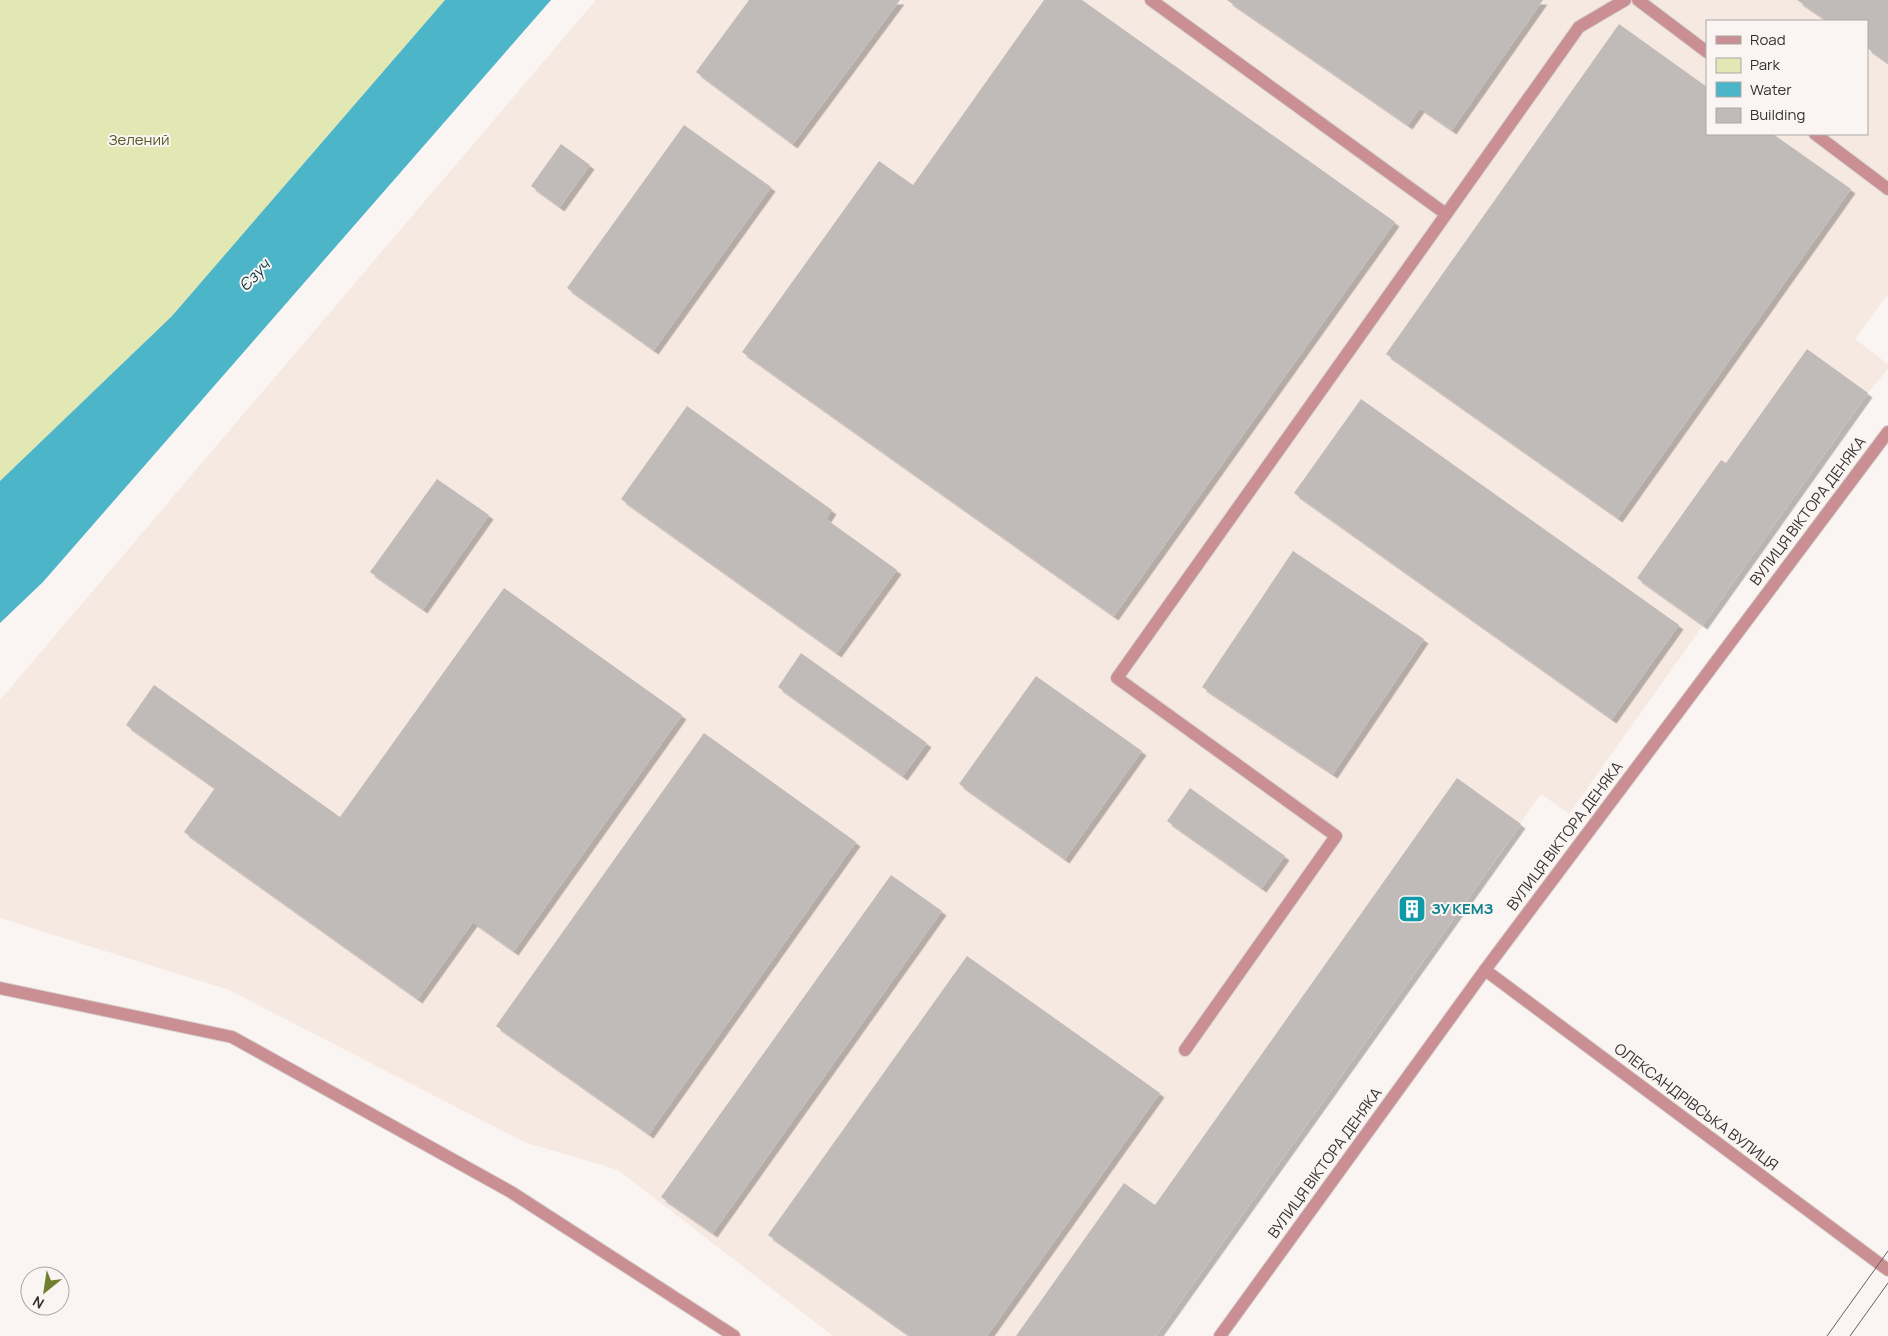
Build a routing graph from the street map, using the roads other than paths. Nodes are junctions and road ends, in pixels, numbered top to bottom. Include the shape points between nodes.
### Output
1 (1151, 0) edge
2 (1625, 0) edge
3 (1638, 0) edge
4 (1706, 51) edge
5 (1815, 135) edge
6 (1888, 189) edge
7 (1446, 214) junction
8 (1888, 432) edge
9 (1485, 970) junction
10 (0, 988) edge
11 (1185, 1050) dead end
12 (1888, 1270) edge
13 (734, 1336) edge
14 (1220, 1336) edge

1 - 7 street
2 - 7 street via 1579,27
3 - 4 street
5 - 6 street
7 - 11 street via 1117,678 1336,836
8 - 9 street, ВУЛИЦЯ ВІКТОРА ДЕНЯКА
9 - 12 street, ОЛЕКСАНДРІВСЬКА ВУЛИЦЯ
9 - 14 street, ВУЛИЦЯ ВІКТОРА ДЕНЯКА
10 - 13 street via 232,1037 512,1192

